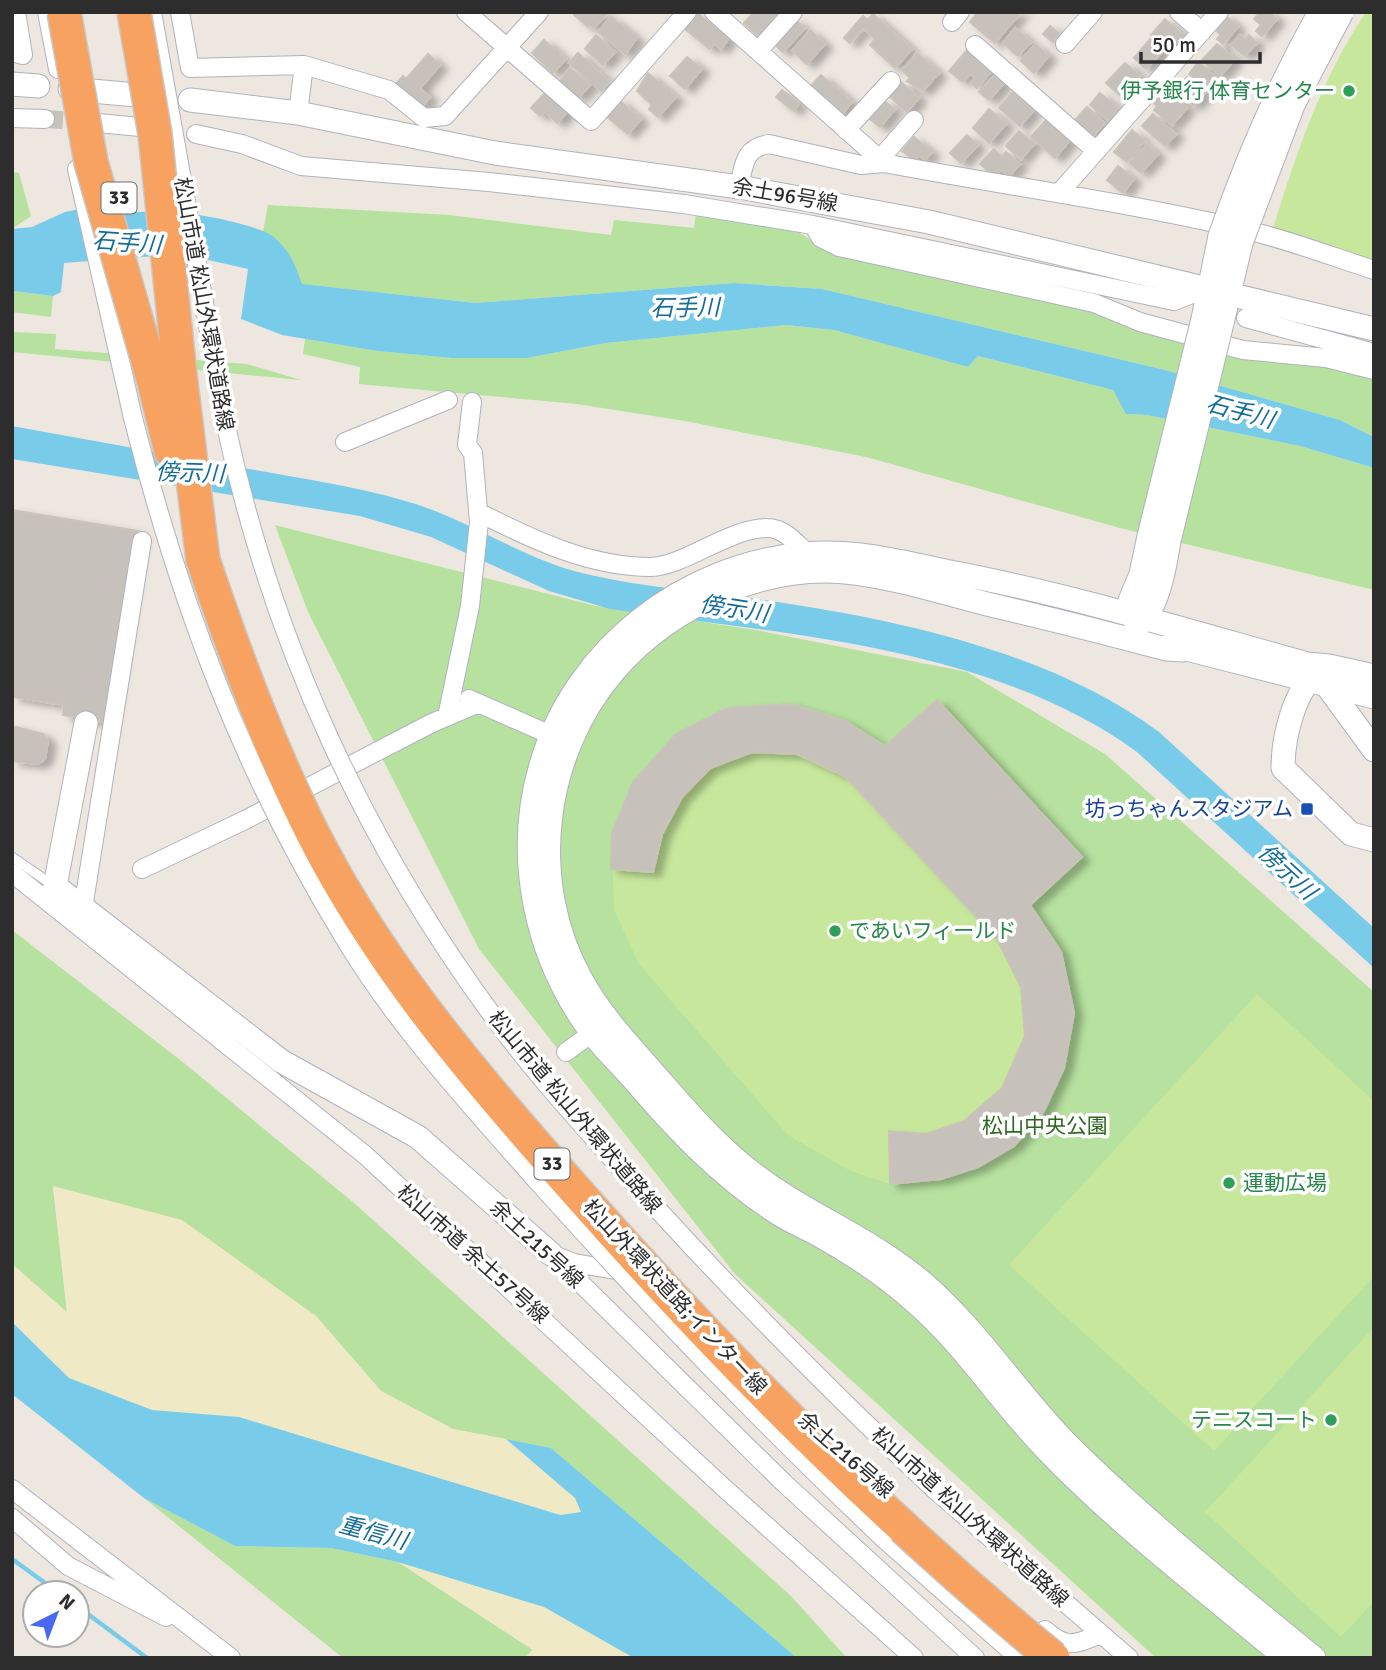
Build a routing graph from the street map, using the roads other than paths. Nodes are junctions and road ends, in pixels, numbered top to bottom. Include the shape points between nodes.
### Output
1 (16, 12) edge
2 (47, 12) edge
3 (64, 12) edge
4 (87, 12) edge
5 (134, 12) edge
6 (152, 12) edge
7 (180, 12) edge
8 (466, 12) edge
9 (538, 12) edge
10 (687, 12) edge
11 (714, 12) edge
12 (793, 12) edge
13 (1093, 12) edge
14 (1180, 12) edge
15 (1219, 12) edge
16 (1320, 12) edge
17 (1342, 12) edge
18 (1202, 32) junction
19 (1065, 44) dead end
20 (975, 45) dead end
21 (508, 48) junction
22 (758, 51) junction
23 (12, 52) edge
24 (304, 65) junction
25 (891, 80) dead end
26 (12, 84) edge
27 (38, 86) dead end
28 (70, 89) dead end
29 (158, 97) dead end
30 (190, 100) dead end
31 (298, 113) junction
32 (12, 118) edge
33 (45, 119) tunnel mouth
34 (914, 120) dead end
35 (77, 121) tunnel mouth
36 (164, 129) dead end
37 (849, 132) junction
38 (196, 134) dead end
39 (1096, 152) junction
40 (838, 161) junction
41 (881, 161) junction
42 (739, 187) junction
43 (1060, 192) junction
44 (813, 225) junction
45 (1230, 239) junction
46 (1374, 270) edge
47 (1219, 290) junction
48 (1246, 318) dead end
49 (1374, 329) edge
50 (1374, 353) edge
51 (1374, 370) edge
52 (167, 379) junction
53 (448, 400) dead end
54 (472, 402) dead end
55 (345, 442) dead end
56 (478, 517) junction
57 (1159, 538) junction
58 (142, 541) dead end
59 (807, 553) junction
60 (1141, 574) junction
61 (1088, 602) junction
62 (1143, 614) junction
63 (1115, 635) junction
64 (1181, 639) junction
65 (626, 644) junction
66 (1273, 673) junction
67 (1318, 673) junction
68 (1374, 676) edge
69 (453, 691) junction
70 (1374, 697) edge
71 (1374, 703) edge
72 (479, 704) junction
73 (1294, 713) junction
74 (447, 717) junction
75 (86, 723) dead end
76 (1356, 729) junction
77 (559, 738) junction
78 (1374, 750) edge
79 (1374, 840) edge
80 (12, 858) edge
81 (142, 869) dead end
82 (12, 873) edge
83 (51, 893) junction
84 (79, 915) junction
85 (600, 1027) junction
86 (566, 1052) dead end
87 (551, 1254) junction
88 (12, 1489) edge
89 (12, 1518) edge
90 (180, 1619) junction
91 (1101, 1634) junction
92 (231, 1658) edge
93 (914, 1658) edge
94 (975, 1658) edge
95 (1019, 1658) edge
96 (1053, 1658) edge
97 (1129, 1658) edge
98 (1286, 1658) edge
99 (1314, 1658) edge

1 - 23 street via 23,55
2 - 95 street, bridge via 118,358 189,612 226,712 288,842 346,942 446,1076 726,1386 883,1538
3 - 52 highway, bridge via 91,162
4 - 52 highway, 33, bridge
5 - 52 highway, bridge via 155,134
6 - 91 street, 松山市道 松山外環状道路線, bridge via 226,426 268,582 310,698 382,845 451,955 533,1067 657,1210 778,1337 934,1489
7 - 24 street via 190,68
8 - 21 street
9 - 21 street
10 - 21 street via 591,121
11 - 22 street
12 - 22 street
13 - 19 street
14 - 18 street
15 - 18 street
16 - 45 street, bridge via 1245,165
17 - 45 street, bridge
18 - 39 street
20 - 39 street
21 - 24 street via 453,110 435,118 424,118 389,90
22 - 37 street
24 - 31 street
25 - 37 street
26 - 27 street
28 - 29 street
30 - 31 street, 余土96号線
31 - 42 street, 余土96号線 via 495,153
32 - 33 street
34 - 41 street
35 - 36 street
37 - 40 street via 849,149
37 - 41 street
38 - 44 street via 301,166 684,204
39 - 43 street
40 - 41 street via 861,165
40 - 42 street via 769,144 755,146 746,155
41 - 43 street
42 - 47 street, 余土96号線 via 929,222
43 - 46 street via 1265,235
44 - 47 street via 1174,301
44 - 51 street via 821,238 839,247 1094,303 1140,322 1243,350 1326,358
45 - 47 street
47 - 49 street, 余土96号線
47 - 57 street, bridge
48 - 50 street
52 - 96 highway, 松山外環状道路;インター線 / 33, bridge via 203,560 243,674 314,835 419,1004 528,1137 743,1373
53 - 55 street
54 - 56 street via 467,445 473,453
56 - 59 street via 564,551 651,567 767,528 780,530
56 - 69 street via 470,606
57 - 60 street
57 - 62 street
58 - 84 street
59 - 61 street via 866,556
59 - 65 street via 753,563 667,599
60 - 61 street via 1120,596
60 - 62 street via 1129,603
61 - 62 street
62 - 63 street
62 - 64 street via 1161,615
62 - 64 street via 1154,637
63 - 64 street via 1166,649
63 - 65 street via 853,573 793,575 741,588 679,613
64 - 66 street
64 - 67 street
65 - 77 street via 587,674
66 - 67 street
66 - 73 street via 1291,689
67 - 68 street
67 - 70 street
67 - 73 street
67 - 76 street
69 - 72 street
69 - 74 street
71 - 76 street via 1364,709
72 - 74 street
72 - 77 street
73 - 79 street via 1283,768 1351,834
74 - 81 street
75 - 83 street
76 - 78 street
77 - 85 street via 537,778 530,820 532,894 548,954 563,987
80 - 83 lane
82 - 83 street
83 - 84 street, 余土215号線
84 - 87 street, 余土215号線 via 281,1061 418,1137
84 - 93 street, 松山市道 余土57号線 via 365,1156
85 - 86 street
85 - 98 street via 702,1155 769,1208 870,1265 912,1299 945,1329 1021,1423 1066,1469
85 - 99 street via 747,1169 790,1199 881,1249 924,1284 959,1315 1036,1410 1095,1471
87 - 91 street, 余土216号線 via 574,1264 623,1271 644,1282 760,1400 804,1414 1058,1642 1077,1644
87 - 94 street, 余土215号線 via 784,1483
88 - 90 street
89 - 90 street via 68,1566 153,1612
90 - 92 street
91 - 97 street, 松山市道 松山外環状道路線

